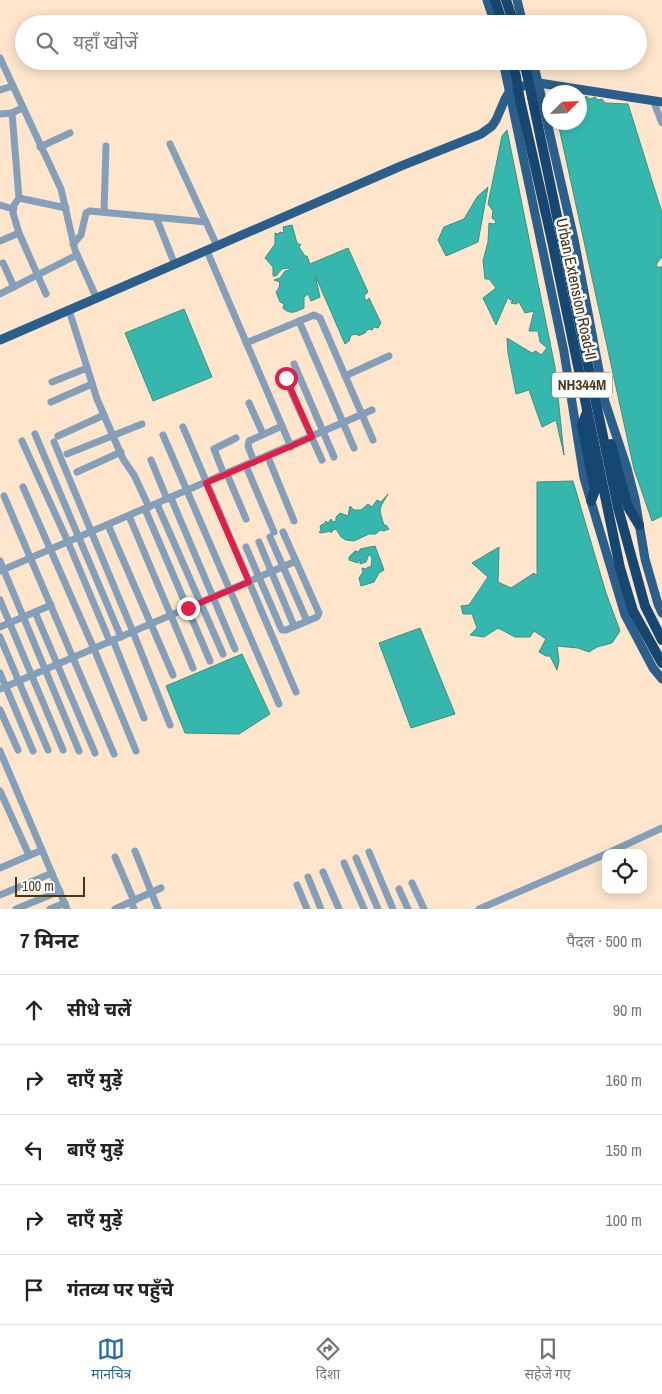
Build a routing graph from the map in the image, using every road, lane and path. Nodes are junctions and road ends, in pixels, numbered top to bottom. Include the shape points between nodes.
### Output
1 (487, 0) edge
2 (495, 0) edge
3 (506, 0) edge
4 (517, 0) edge
5 (492, 15) edge
6 (500, 15) edge
7 (511, 15) edge
8 (521, 15) edge
9 (0, 59) edge
10 (505, 70) edge
11 (514, 70) edge
12 (525, 70) edge
13 (535, 70) edge
14 (538, 83) junction
15 (13, 86) junction
16 (0, 90) edge
17 (509, 92) junction
18 (658, 101) edge
19 (22, 108) junction
20 (12, 113) junction
21 (0, 114) edge
22 (662, 123) edge
23 (70, 133) dead end
24 (170, 144) dead end
25 (106, 146) dead end
26 (40, 147) junction
27 (18, 198) junction
28 (0, 205) edge
29 (66, 208) junction
30 (13, 209) junction
31 (104, 212) junction
32 (156, 217) junction
33 (206, 222) junction
34 (19, 233) junction
35 (0, 240) edge
36 (73, 244) junction
37 (217, 246) junction
38 (207, 251) junction
39 (77, 255) junction
40 (3, 263) dead end
41 (175, 265) junction
42 (38, 275) junction
43 (14, 287) junction
44 (0, 294) edge
45 (46, 294) dead end
46 (97, 299) junction
47 (68, 310) junction
48 (298, 321) junction
49 (0, 340) edge
50 (246, 343) junction
51 (389, 356) dead end
52 (294, 364) dead end
53 (87, 368) junction
54 (345, 376) junction
55 (286, 378) dead end
56 (52, 382) dead end
57 (92, 384) junction
58 (51, 402) dead end
59 (250, 403) dead end
60 (372, 410) dead end
61 (587, 410) junction
62 (104, 415) junction
63 (362, 415) junction
64 (142, 424) dead end
65 (343, 424) junction
66 (282, 426) junction
67 (183, 427) dead end
68 (324, 432) junction
69 (602, 432) junction
70 (35, 434) dead end
71 (263, 434) junction
72 (113, 435) junction
73 (163, 435) dead end
74 (312, 437) junction
75 (236, 438) dead end
76 (22, 440) dead end
77 (373, 440) dead end
78 (291, 447) junction
79 (354, 448) dead end
80 (120, 452) junction
81 (67, 454) dead end
82 (268, 456) junction
83 (334, 457) dead end
84 (151, 460) dead end
85 (322, 460) dead end
86 (254, 462) junction
87 (246, 466) junction
88 (77, 472) dead end
89 (226, 474) junction
90 (206, 483) junction
91 (22, 487) dead end
92 (187, 491) junction
93 (4, 496) dead end
94 (169, 499) junction
95 (591, 501) junction
96 (157, 504) junction
97 (147, 508) junction
98 (129, 516) junction
99 (246, 519) dead end
100 (294, 521) dead end
101 (639, 524) junction
102 (108, 525) junction
103 (92, 532) junction
104 (283, 532) dead end
105 (80, 537) junction
106 (68, 542) junction
107 (259, 542) dead end
108 (246, 547) dead end
109 (50, 550) junction
110 (31, 558) junction
111 (0, 561) edge
112 (296, 561) junction
113 (283, 567) junction
114 (2, 570) edge
115 (272, 572) junction
116 (259, 578) junction
117 (249, 582) junction
118 (230, 590) junction
119 (214, 597) junction
120 (0, 600) edge
121 (200, 603) junction
122 (51, 605) junction
123 (188, 608) junction
124 (35, 612) junction
125 (662, 613) edge
126 (172, 615) junction
127 (24, 617) junction
128 (307, 621) junction
129 (10, 623) junction
130 (152, 624) junction
131 (294, 626) junction
132 (0, 627) edge
133 (134, 632) junction
134 (0, 637) edge
135 (121, 637) junction
136 (662, 640) edge
137 (111, 641) junction
138 (94, 649) junction
139 (235, 649) dead end
140 (223, 654) dead end
141 (73, 658) junction
142 (210, 661) dead end
143 (57, 664) junction
144 (662, 664) edge
145 (193, 668) dead end
146 (45, 670) junction
147 (0, 672) edge
148 (31, 675) junction
149 (173, 675) dead end
150 (662, 678) edge
151 (18, 681) junction
152 (3, 687) edge
153 (296, 692) dead end
154 (279, 704) dead end
155 (0, 710) edge
156 (144, 718) dead end
157 (170, 725) dead end
158 (18, 750) dead end
159 (48, 750) dead end
160 (63, 750) dead end
161 (0, 751) edge
162 (33, 751) dead end
163 (79, 751) dead end
164 (136, 751) dead end
165 (95, 753) dead end
166 (114, 754) dead end
167 (13, 785) junction
168 (0, 791) edge
169 (662, 828) edge
170 (616, 849) edge
171 (42, 850) junction
172 (135, 851) dead end
173 (369, 852) dead end
174 (29, 855) junction
175 (602, 855) edge
176 (115, 857) dead end
177 (356, 858) dead end
178 (344, 863) dead end
179 (0, 866) edge
180 (323, 872) dead end
181 (52, 873) junction
182 (308, 877) dead end
183 (412, 883) dead end
184 (297, 885) dead end
185 (161, 888) dead end
186 (399, 889) dead end
187 (60, 891) junction
188 (151, 893) junction
189 (0, 895) edge
190 (133, 904) edge
191 (66, 906) edge
192 (16, 909) edge
193 (50, 909) edge
194 (116, 909) edge
195 (158, 909) edge
196 (307, 909) edge
197 (321, 909) edge
198 (339, 909) edge
199 (364, 909) edge
200 (378, 909) edge
201 (393, 909) edge
202 (408, 909) edge
203 (424, 909) edge
204 (479, 909) edge

1 - 5 main road
2 - 6 highway
3 - 7 highway
4 - 8 main road
9 - 15 street
10 - 17 main road
11 - 61 highway, Urban Extension Road-II / NH344M, bridge
12 - 69 highway, Urban Extension Road-II / NH344M, bridge
13 - 14 main road
14 - 17 main road
14 - 18 main road
14 - 101 main road via 574,239 605,402 627,468
15 - 16 street
15 - 19 street
17 - 37 main road via 492,126 480,134
17 - 95 main road via 564,352 584,478
18 - 22 street
19 - 20 street
19 - 26 street
20 - 21 street
20 - 27 street
23 - 26 street
24 - 33 street
25 - 31 street
26 - 29 street
27 - 29 street
27 - 30 street
28 - 30 street
29 - 36 street
30 - 34 street
31 - 32 street
31 - 36 street via 86,213 81,235
32 - 33 street
32 - 41 street
33 - 37 street
34 - 35 street
34 - 42 street
36 - 39 street
37 - 38 main road
38 - 41 main road
38 - 50 street
39 - 42 street
39 - 46 street
40 - 43 street
41 - 46 main road
42 - 43 street
42 - 45 street
43 - 44 street
46 - 47 main road
47 - 49 main road
47 - 53 street
48 - 50 street
48 - 54 street via 314,315 320,318
48 - 65 street
50 - 66 street
51 - 54 street
52 - 68 street
53 - 56 street
53 - 57 street
54 - 63 street
55 - 74 street
57 - 58 street
57 - 62 street
59 - 71 street
60 - 63 street
61 - 95 highway via 582,425 595,490
61 - 144 highway, Urban Extension Road-II / NH344M via 620,568 633,611
62 - 72 street
62 - 103 street via 56,439
63 - 65 street
63 - 77 street
64 - 72 street
65 - 68 street
65 - 79 street
66 - 71 street
66 - 78 street
67 - 90 street
68 - 74 street
68 - 83 street
69 - 101 highway via 611,445 628,507
69 - 136 highway, Urban Extension Road-II / NH344M via 618,508 645,606
70 - 105 street
71 - 86 street via 248,443
72 - 80 street
72 - 81 street
73 - 92 street
74 - 78 street
74 - 85 street
75 - 89 street via 214,449
76 - 106 street
78 - 82 street
80 - 88 street
80 - 97 street via 134,475
82 - 86 street
82 - 100 street
84 - 94 street
86 - 87 street
87 - 89 street
87 - 113 street
89 - 90 street
89 - 99 street
90 - 92 street
90 - 117 street
91 - 109 street
92 - 94 street
92 - 118 street
93 - 110 street
94 - 96 street
94 - 119 street
95 - 150 main road via 624,615 653,668
96 - 97 street
96 - 121 street
97 - 98 street
97 - 123 street
98 - 102 street
98 - 126 street
101 - 125 main road via 645,559
102 - 103 street
102 - 130 street
103 - 105 street
103 - 133 street
104 - 112 street
105 - 106 street
105 - 135 street
106 - 109 street
106 - 137 street
107 - 115 street
108 - 116 street
109 - 110 street
109 - 138 street
110 - 114 street
110 - 122 street
111 - 114 street
112 - 113 street
112 - 128 street via 319,613
113 - 115 street
113 - 128 street
114 - 127 street
115 - 116 street
115 - 131 street
116 - 117 street
116 - 131 street via 282,630
117 - 118 street
117 - 153 street
118 - 119 street
118 - 154 street
119 - 121 street
119 - 139 street
120 - 129 street
121 - 123 street
121 - 140 street
122 - 124 street
122 - 141 street
123 - 126 street
123 - 142 street
124 - 127 street
124 - 143 street
126 - 130 street
126 - 145 street
127 - 129 street
127 - 146 street
128 - 131 street
129 - 132 street
129 - 148 street
130 - 133 street
130 - 149 street
133 - 135 street
133 - 157 street
134 - 151 street
135 - 137 street
137 - 138 street
137 - 156 street
138 - 141 street
138 - 164 street
141 - 143 street
141 - 166 street
143 - 146 street
143 - 165 street
146 - 148 street
146 - 163 street
147 - 152 street
148 - 151 street
148 - 160 street
151 - 152 street
151 - 159 street
152 - 162 street
155 - 158 street
161 - 167 street
167 - 168 street
167 - 171 street
168 - 174 street
169 - 170 street
171 - 174 street
171 - 181 street
172 - 188 street
173 - 201 street
174 - 179 street
175 - 204 street
176 - 190 street
177 - 200 street
178 - 199 street
180 - 198 street
181 - 187 street
181 - 189 street
182 - 197 street
183 - 203 street
184 - 196 street
185 - 188 street
186 - 202 street
187 - 191 street
187 - 192 street
188 - 190 street
188 - 195 street
190 - 194 street
191 - 193 street

